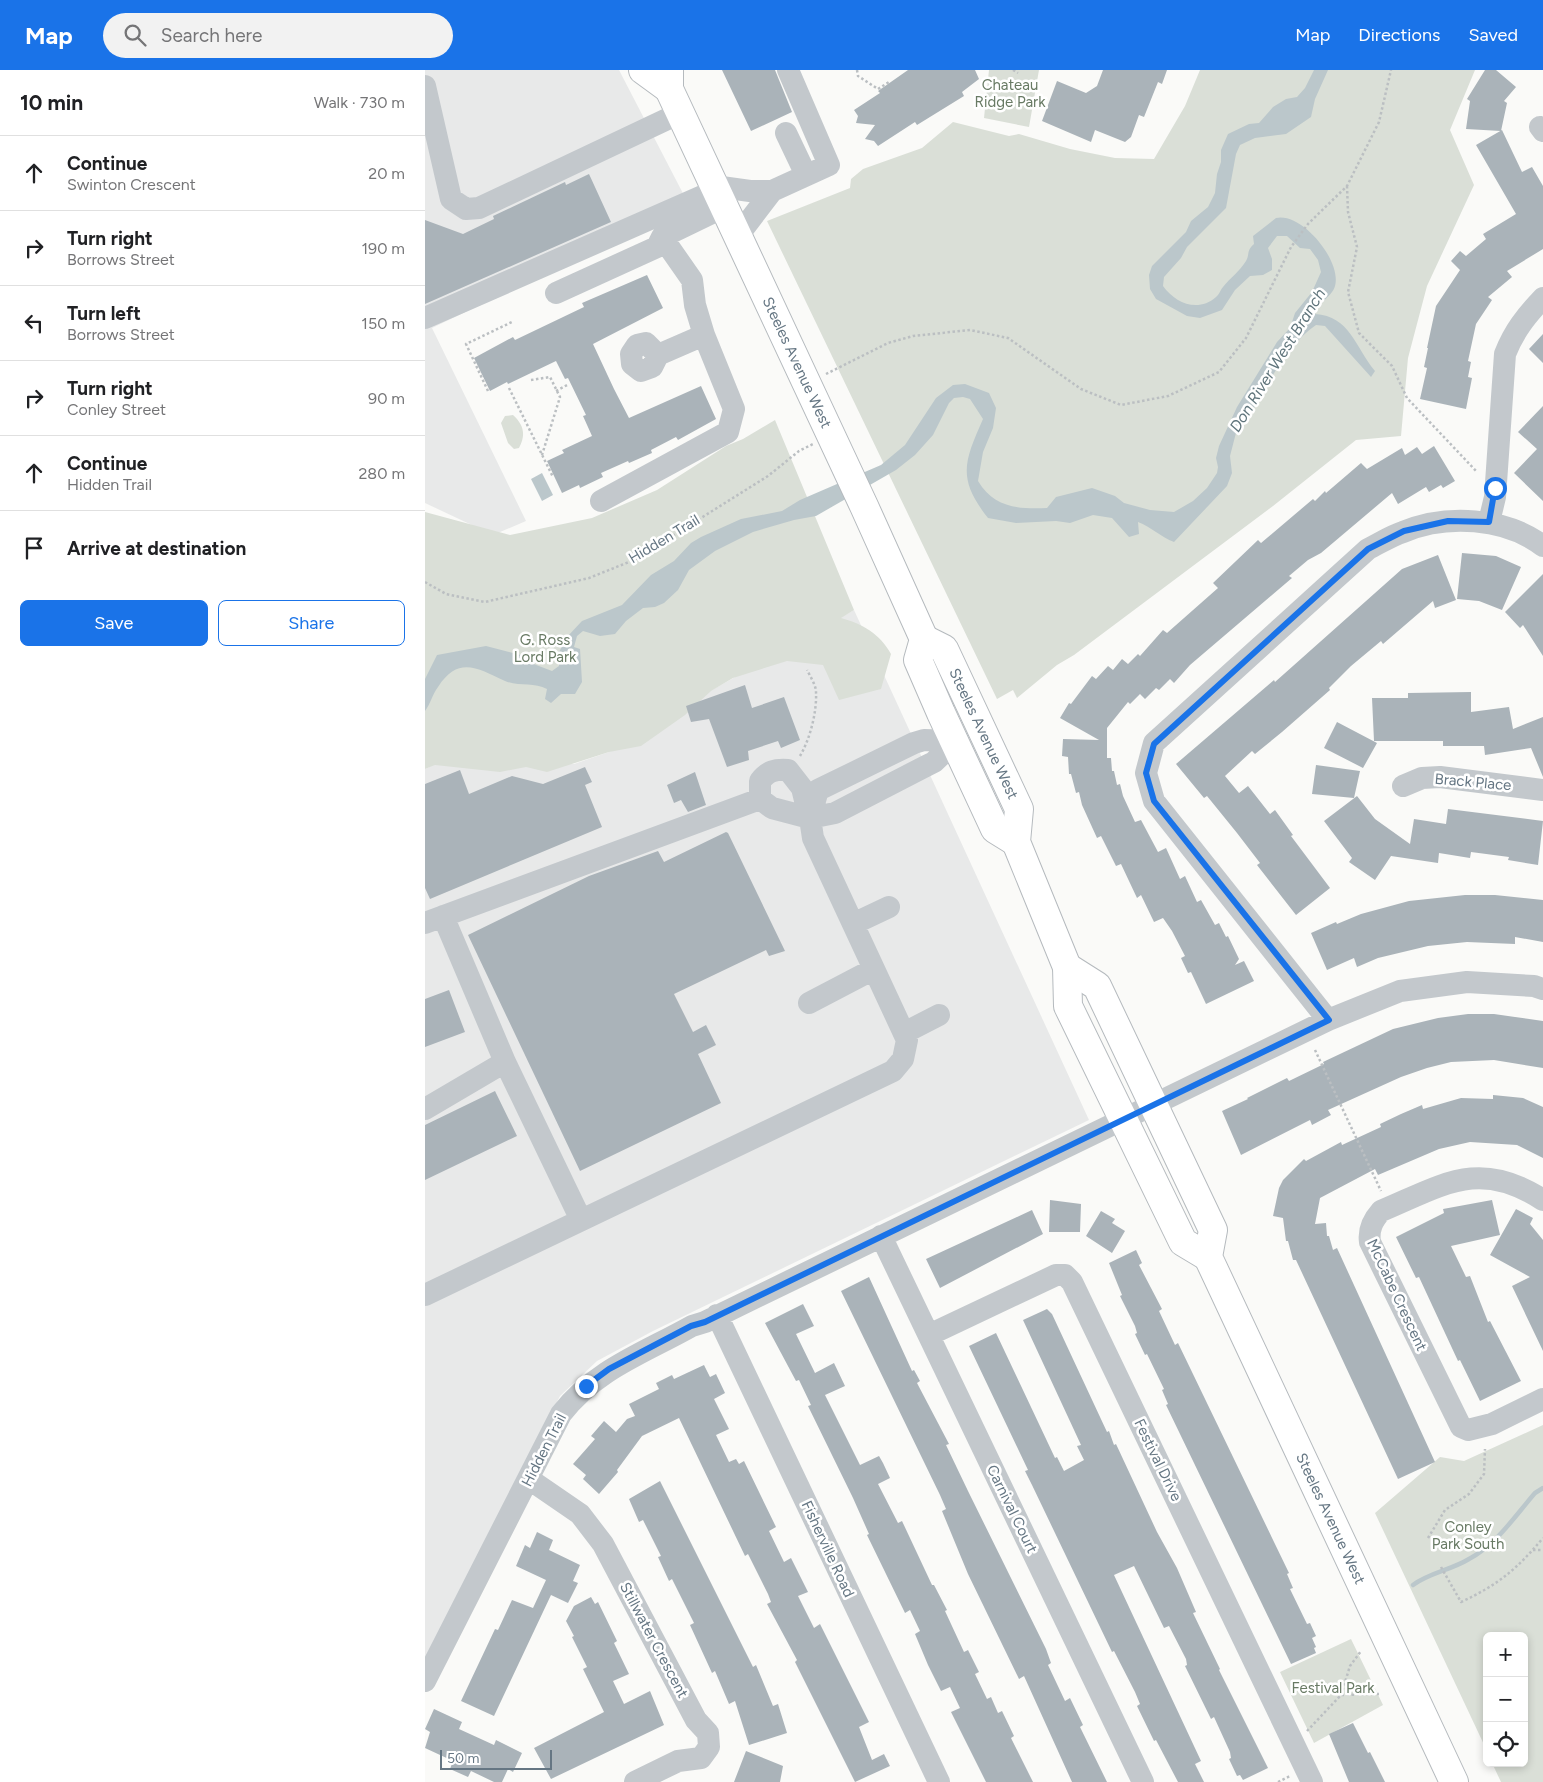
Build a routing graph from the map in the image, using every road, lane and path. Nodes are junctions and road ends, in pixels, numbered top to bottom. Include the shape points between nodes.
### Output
1 (643, 70) edge
2 (788, 70) edge
3 (857, 70) edge
4 (1013, 70) edge
5 (1391, 70) edge
6 (1018, 73) dead end
7 (669, 79) edge
8 (889, 82) dead end
9 (425, 86) edge
10 (680, 113) junction
11 (786, 133) dead end
12 (806, 176) junction
13 (1347, 186) junction
14 (772, 191) junction
15 (718, 194) junction
16 (662, 237) junction
17 (737, 237) junction
18 (556, 293) dead end
19 (1543, 298) edge
20 (425, 318) edge
21 (512, 322) dead end
22 (704, 335) junction
23 (658, 355) dead end
24 (531, 380) dead end
25 (569, 384) dead end
26 (805, 384) junction
27 (509, 388) dead end
28 (488, 391) dead end
29 (556, 391) junction
30 (835, 447) junction
31 (542, 455) junction
32 (1477, 472) dead end
33 (553, 477) dead end
34 (601, 501) dead end
35 (1489, 522) junction
36 (1543, 546) edge
37 (425, 582) edge
38 (923, 639) junction
39 (807, 670) dead end
40 (982, 730) junction
41 (956, 741) junction
42 (788, 770) junction
43 (1403, 786) dead end
44 (1543, 790) edge
45 (761, 799) junction
46 (810, 818) junction
47 (1016, 842) junction
48 (889, 907) dead end
49 (431, 917) edge
50 (853, 924) junction
51 (1067, 967) junction
52 (874, 969) junction
53 (1543, 989) edge
54 (809, 1003) dead end
55 (939, 1015) dead end
56 (1329, 1020) junction
57 (904, 1032) junction
58 (1315, 1050) dead end
59 (505, 1062) junction
60 (1153, 1106) junction
61 (425, 1109) edge
62 (1122, 1119) junction
63 (1382, 1192) dead end
64 (1543, 1200) edge
65 (581, 1220) junction
66 (881, 1236) junction
67 (1208, 1257) junction
68 (425, 1295) edge
69 (717, 1315) junction
70 (929, 1335) junction
71 (1543, 1399) edge
72 (1485, 1449) dead end
73 (529, 1479) junction
74 (1428, 1538) dead end
75 (1543, 1538) edge
76 (1533, 1550) junction
77 (1543, 1550) edge
78 (1441, 1567) dead end
79 (1361, 1651) dead end
80 (425, 1680) edge
81 (1381, 1694) dead end
82 (1341, 1695) junction
83 (1306, 1732) dead end
84 (1290, 1776) dead end
85 (635, 1782) edge
86 (939, 1782) edge
87 (1143, 1782) edge
88 (1277, 1782) edge
89 (1312, 1782) edge
90 (1454, 1782) edge

1 - 7 main road, Steeles Avenue West
2 - 12 street via 829,165
3 - 8 path via 858,76 878,89
4 - 6 path
5 - 13 path via 1379,122
7 - 10 main road, Steeles Avenue West
9 - 10 street via 451,199 466,209 479,208
10 - 15 main road, Steeles Avenue West
11 - 12 street
12 - 14 street
13 - 26 path via 1308,224 1291,247 1246,338 1219,372 1168,396 1121,405 1081,389 1009,338 969,330 913,336 889,343
13 - 32 path via 1348,212 1357,246 1348,292 1359,332 1392,366 1407,398
14 - 15 street
14 - 17 street
15 - 16 street
15 - 17 main road, Steeles Avenue West
15 - 20 street
16 - 18 street via 657,247
16 - 22 street via 692,280
17 - 26 main road, Steeles Avenue West
19 - 35 street via 1519,325 1505,354 1495,497
21 - 28 path via 466,344
22 - 23 street
22 - 34 street via 734,408 728,432
24 - 29 path via 550,378
25 - 29 path
26 - 30 main road, Steeles Avenue West
27 - 31 path
29 - 31 path via 560,397
30 - 37 path, Hidden Trail via 799,451 768,476 634,560 589,578 485,602 446,594
30 - 38 main road, Steeles Avenue West
31 - 33 path
35 - 36 street via 1530,536
35 - 56 street via 1448,521 1404,531 1368,549 1154,744 1146,773 1154,801
38 - 40 main road, Steeles Avenue West via 944,649
38 - 41 main road, Steeles Avenue West via 918,660
39 - 42 path via 816,690 813,720 805,747
40 - 41 main road
40 - 47 main road, Steeles Avenue West via 1019,808
41 - 46 street via 926,766 835,813
41 - 47 main road, Steeles Avenue West via 995,829
42 - 45 street via 766,773 760,781
42 - 46 street via 802,788
43 - 44 street, Brack Place via 1422,778 1440,777
45 - 46 street via 772,808
45 - 49 street
46 - 50 street via 813,838
47 - 51 main road, Steeles Avenue West
48 - 50 street
49 - 59 street
50 - 52 street
51 - 60 main road via 1097,986
51 - 62 main road, Steeles Avenue West via 1068,1006
52 - 54 street
52 - 57 street
53 - 56 street, Hidden Trail via 1467,982 1400,991
55 - 57 street
56 - 60 street, Hidden Trail
57 - 65 street via 907,1040 903,1059 893,1070
58 - 63 path
59 - 61 street
59 - 65 street
60 - 62 street, Hidden Trail
60 - 67 main road via 1213,1230
62 - 66 street, Hidden Trail
62 - 67 main road, Steeles Avenue West via 1183,1242
64 - 71 street, McCabe Crescent via 1526,1188 1505,1181 1482,1177 1457,1179 1381,1211 1369,1233 1370,1242 1461,1427 1468,1430 1492,1424
65 - 68 street
66 - 69 street, Hidden Trail
66 - 70 street, Carnival Court
67 - 90 main road, Steeles Avenue West
69 - 73 street, Hidden Trail via 609,1369 586,1386 561,1414
69 - 86 street, Fisherville Road
70 - 87 street, Carnival Court
70 - 89 street, Festival Drive via 1056,1275 1065,1275 1072,1282
72 - 74 path via 1485,1474 1469,1494 1445,1510
73 - 80 street, Hidden Trail
73 - 85 street, Stillwater Crescent via 581,1514 603,1544 696,1720 708,1733 709,1747 701,1758 678,1761
75 - 76 path
76 - 77 path
76 - 78 path via 1520,1566 1461,1602
79 - 82 path via 1350,1666
81 - 82 path
82 - 83 path
84 - 88 path

